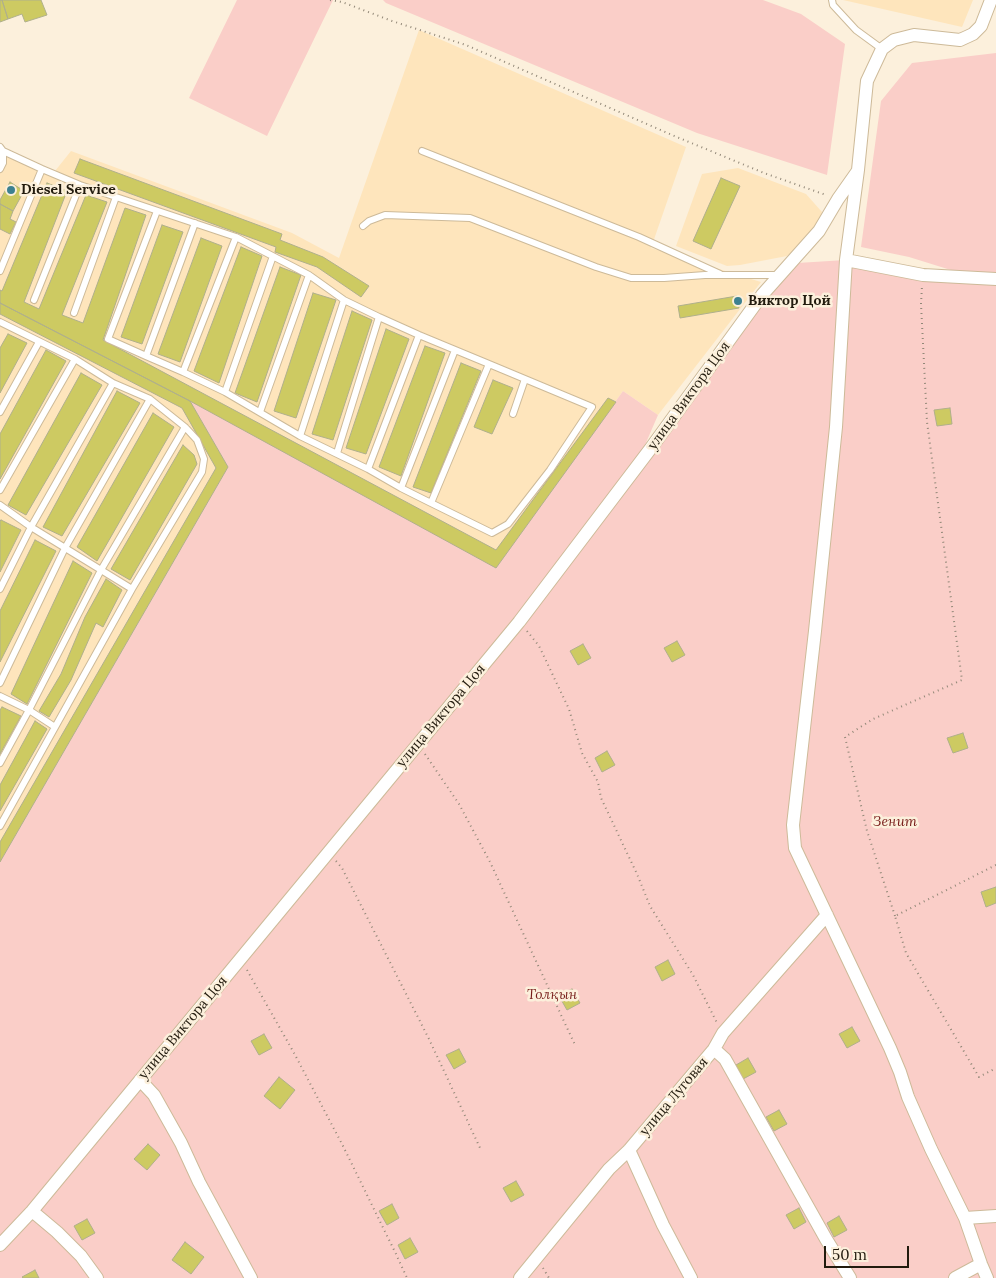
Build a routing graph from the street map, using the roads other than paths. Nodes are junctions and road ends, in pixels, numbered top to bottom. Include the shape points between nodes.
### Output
1 (990, 0) edge
2 (831, 2) edge
3 (882, 49) junction
4 (2, 149) edge
5 (422, 151) dead end
6 (0, 169) edge
7 (42, 169) junction
8 (858, 170) junction
9 (80, 185) junction
10 (116, 197) junction
11 (157, 210) junction
12 (195, 223) junction
13 (363, 226) dead end
14 (236, 237) junction
15 (273, 256) junction
16 (846, 260) junction
17 (0, 270) edge
18 (309, 275) junction
19 (723, 275) junction
20 (779, 275) junction
21 (996, 279) edge
22 (34, 300) dead end
23 (344, 300) junction
24 (74, 313) dead end
25 (379, 317) junction
26 (1, 324) edge
27 (419, 335) junction
28 (39, 342) junction
29 (455, 350) junction
30 (146, 356) junction
31 (75, 359) junction
32 (489, 364) junction
33 (183, 372) junction
34 (525, 379) junction
35 (113, 383) junction
36 (225, 392) junction
37 (150, 400) junction
38 (0, 412) edge
39 (260, 412) junction
40 (513, 414) dead end
41 (185, 427) junction
42 (300, 436) junction
43 (337, 453) junction
44 (368, 469) junction
45 (401, 488) junction
46 (0, 490) edge
47 (431, 503) junction
48 (0, 505) edge
49 (31, 527) junction
50 (65, 548) junction
51 (102, 570) junction
52 (0, 589) edge
53 (132, 589) junction
54 (0, 683) edge
55 (0, 696) edge
56 (29, 710) junction
57 (55, 727) junction
58 (0, 763) edge
59 (0, 826) edge
60 (827, 915) junction
61 (714, 1049) junction
62 (140, 1080) junction
63 (629, 1150) junction
64 (32, 1211) junction
65 (996, 1216) edge
66 (965, 1218) junction
67 (0, 1245) edge
68 (981, 1264) junction
69 (97, 1278) edge
70 (251, 1278) edge
71 (520, 1278) edge
72 (691, 1278) edge
73 (850, 1278) edge
74 (955, 1278) edge
75 (988, 1278) edge

1 - 3 street via 981,26 960,40 914,34 894,40
2 - 3 lane via 856,30
3 - 8 street via 867,81
4 - 6 lane
4 - 7 lane
5 - 19 lane via 638,236
7 - 9 lane
7 - 17 lane
8 - 16 street
8 - 20 street, улица Виктора Цоя via 819,231
9 - 10 lane
9 - 22 lane
10 - 11 lane
10 - 24 lane
11 - 12 lane
11 - 30 lane via 108,339
12 - 14 lane
12 - 30 lane
13 - 19 lane via 385,215 470,218 631,278
14 - 15 lane
14 - 33 lane
15 - 18 lane
15 - 36 lane
16 - 21 street via 923,275
16 - 60 street via 836,427 793,825 795,848
18 - 23 lane
18 - 39 lane
19 - 20 lane
20 - 62 street, улица Виктора Цоя via 519,622
23 - 25 lane
23 - 42 lane
25 - 27 lane
25 - 43 lane
26 - 28 lane
27 - 29 lane
27 - 44 lane
28 - 31 lane
28 - 38 lane
29 - 32 lane
29 - 45 lane
30 - 33 lane
31 - 35 lane
31 - 46 lane
32 - 34 lane
32 - 47 lane
33 - 36 lane
34 - 40 lane
34 - 47 lane via 592,407 550,470 508,524 492,533
35 - 37 lane
35 - 49 lane
36 - 39 lane
37 - 41 lane
37 - 50 lane
39 - 42 lane
41 - 51 lane
41 - 53 lane via 197,440 204,459 202,472
42 - 43 lane
43 - 44 lane
44 - 45 lane
45 - 47 lane
48 - 49 lane
49 - 50 lane
49 - 52 lane
50 - 51 lane
50 - 54 lane
51 - 53 lane
51 - 56 lane
53 - 57 lane
55 - 56 lane
56 - 57 lane
56 - 58 lane
57 - 59 lane
60 - 61 street, улица Луговая via 723,1033
60 - 66 street
61 - 63 street, улица Луговая
61 - 73 street via 725,1059
62 - 64 street, улица Виктора Цоя
62 - 70 street via 154,1094
63 - 71 street, улица Луговая via 609,1169
63 - 72 street
64 - 67 street, улица Виктора Цоя
64 - 69 street via 81,1256
65 - 66 street
66 - 68 street
68 - 74 street
68 - 75 street

